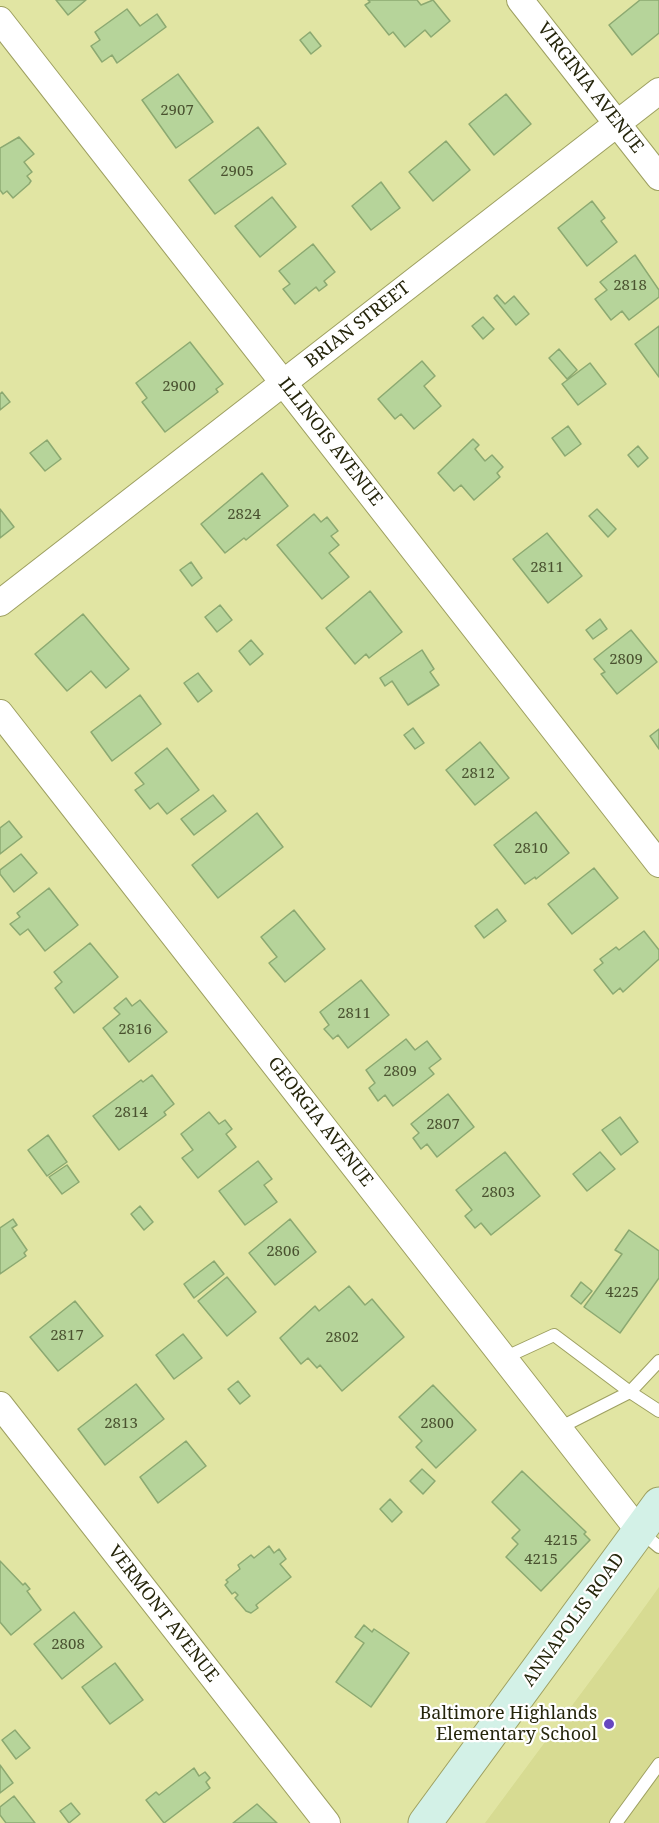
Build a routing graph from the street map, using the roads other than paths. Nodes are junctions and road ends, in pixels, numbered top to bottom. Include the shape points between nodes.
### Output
1 (520, 0) edge
2 (0, 20) edge
3 (659, 91) edge
4 (617, 124) junction
5 (659, 177) edge
6 (284, 383) junction
7 (0, 603) edge
8 (0, 713) edge
9 (659, 864) edge
10 (504, 1358) junction
11 (659, 1361) edge
12 (630, 1392) junction
13 (0, 1405) edge
14 (659, 1411) edge
15 (559, 1428) junction
16 (659, 1504) edge
17 (649, 1539) edge
18 (659, 1764) edge
19 (327, 1823) edge
20 (425, 1823) edge
21 (616, 1823) edge

1 - 4 street, VIRGINIA AVENUE
2 - 6 street, ILLINOIS AVENUE
3 - 4 street, BRIAN STREET
4 - 5 street, VIRGINIA AVENUE
4 - 6 street, BRIAN STREET
6 - 7 street, BRIAN STREET
6 - 9 street, ILLINOIS AVENUE
8 - 10 street, GEORGIA AVENUE
10 - 12 lane via 554,1335
10 - 15 street, GEORGIA AVENUE
11 - 12 lane
12 - 14 lane
12 - 15 lane
13 - 19 street, VERMONT AVENUE
15 - 17 street, GEORGIA AVENUE
16 - 17 main road, ANNAPOLIS ROAD
17 - 20 main road, ANNAPOLIS ROAD
18 - 21 lane

